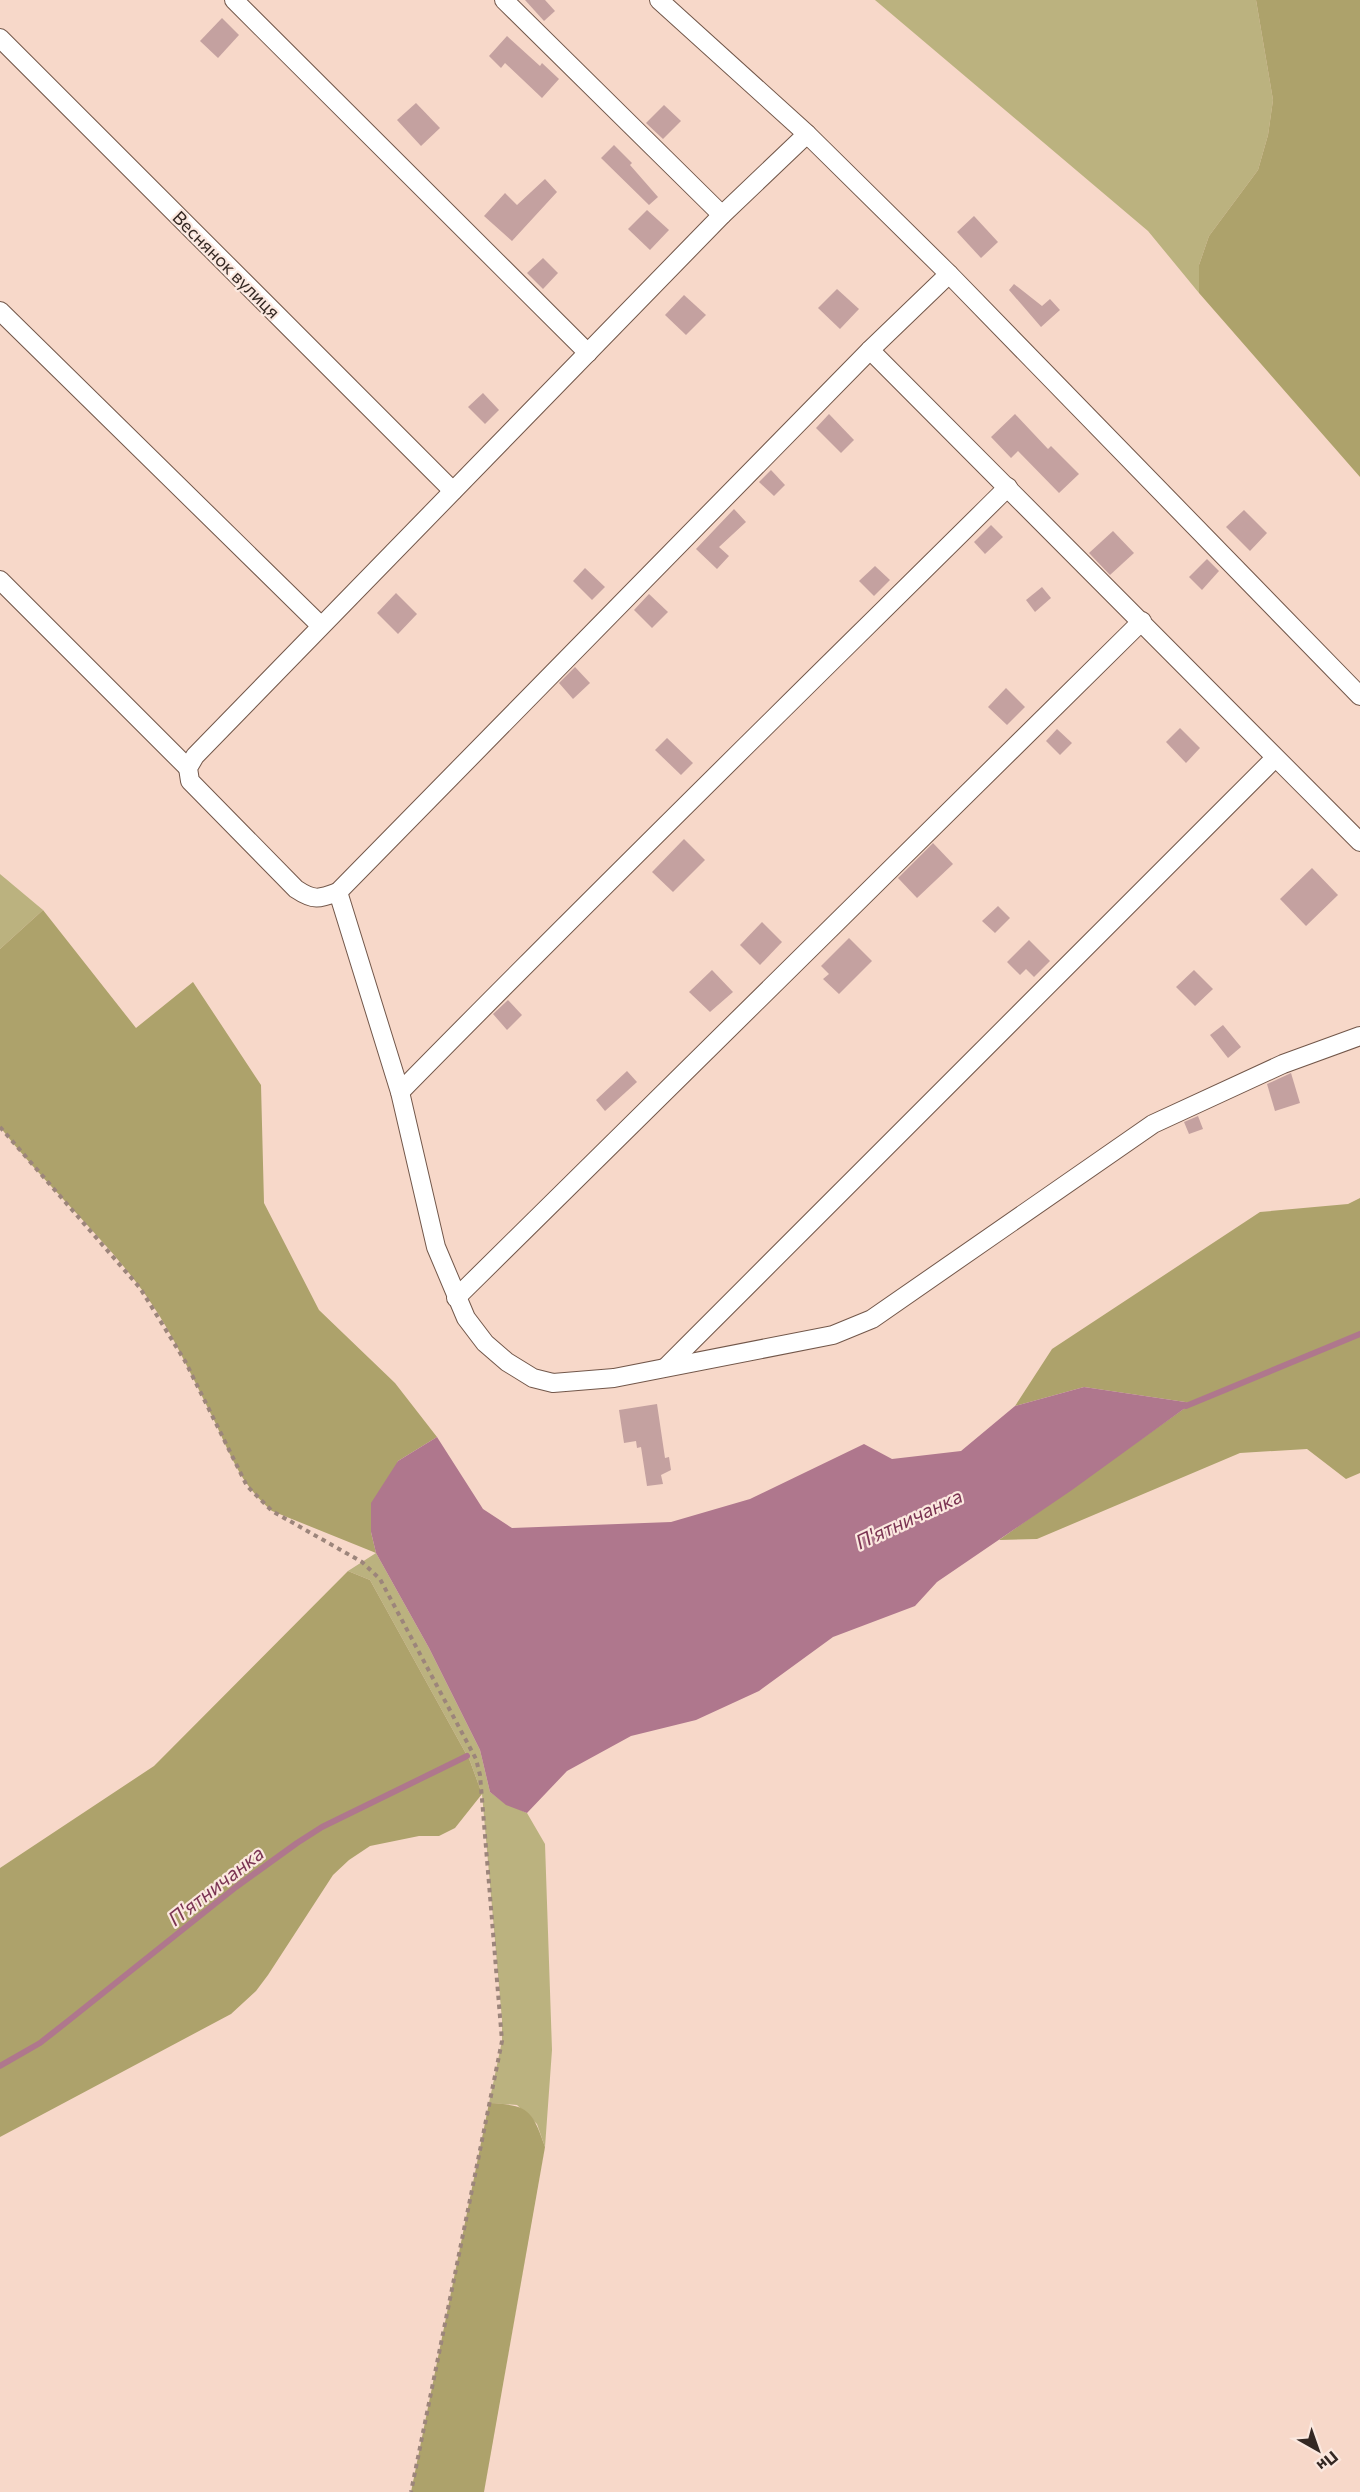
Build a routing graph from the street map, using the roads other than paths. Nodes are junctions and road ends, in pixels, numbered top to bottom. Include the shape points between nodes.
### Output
1 (234, 0) edge
2 (504, 0) edge
3 (659, 0) edge
4 (0, 38) edge
5 (807, 134) junction
6 (722, 215) junction
7 (949, 274) junction
8 (0, 311) edge
9 (870, 350) junction
10 (588, 353) junction
11 (1008, 487) junction
12 (453, 491) junction
13 (0, 580) edge
14 (1142, 621) junction
15 (320, 625) junction
16 (1360, 696) edge
17 (1275, 758) junction
18 (188, 768) junction
19 (1360, 842) edge
20 (338, 892) junction
21 (1360, 1036) edge
22 (400, 1092) junction
23 (456, 1298) junction
24 (666, 1367) junction

1 - 10 street
2 - 6 street
3 - 5 street
4 - 12 street, Веснянок вулиця
5 - 6 street
5 - 7 street
6 - 10 street
7 - 9 street
7 - 16 street
8 - 15 street
9 - 11 street
9 - 20 street
10 - 12 street
11 - 14 street
11 - 22 street via 578,910
12 - 15 street
13 - 18 street
14 - 17 street
14 - 23 street
15 - 18 street
17 - 19 street
17 - 24 street
18 - 20 street via 190,781 296,889 319,899
20 - 22 street
21 - 24 street via 1283,1064 1153,1124 872,1319 833,1335
22 - 23 street via 436,1247
23 - 24 street via 485,1343 533,1378 553,1383 586,1381

